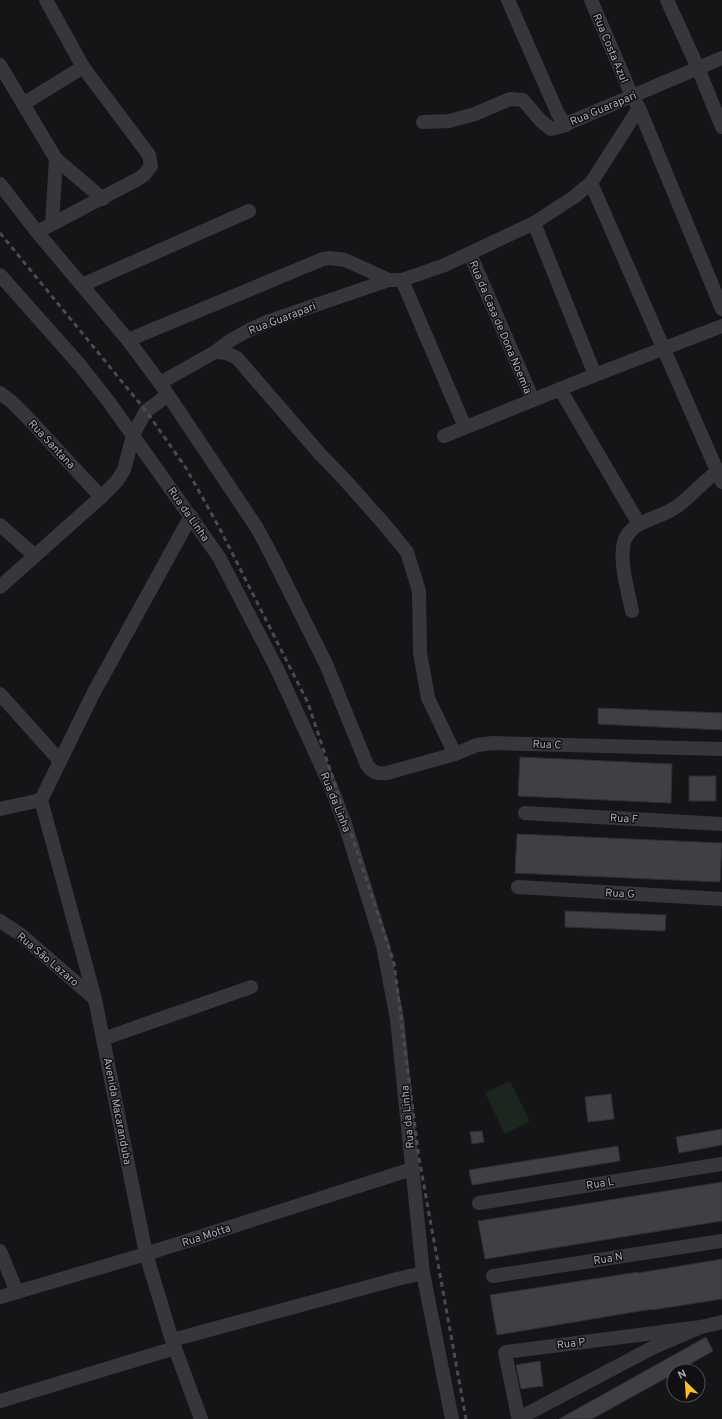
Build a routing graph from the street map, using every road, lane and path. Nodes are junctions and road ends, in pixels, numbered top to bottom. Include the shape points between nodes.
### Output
1 (46, 0) edge
2 (508, 0) edge
3 (591, 0) edge
4 (667, 0) edge
5 (722, 58) edge
6 (0, 65) edge
7 (83, 67) junction
8 (698, 68) junction
9 (636, 102) junction
10 (23, 104) junction
11 (423, 122) dead end
12 (566, 125) junction
13 (722, 127) edge
14 (56, 159) junction
15 (591, 183) junction
16 (0, 184) edge
17 (103, 199) junction
18 (249, 211) dead end
19 (534, 223) junction
20 (52, 224) junction
21 (37, 232) junction
22 (470, 254) junction
23 (0, 275) edge
24 (395, 280) junction
25 (82, 285) junction
26 (722, 306) edge
27 (722, 326) edge
28 (128, 340) junction
29 (664, 349) junction
30 (215, 352) junction
31 (595, 375) junction
32 (160, 383) junction
33 (560, 389) junction
34 (0, 393) edge
35 (168, 395) junction
36 (533, 400) junction
37 (465, 427) junction
38 (133, 435) junction
39 (444, 436) dead end
40 (720, 477) edge
41 (101, 497) junction
42 (191, 516) junction
43 (639, 524) junction
44 (0, 525) edge
45 (34, 556) junction
46 (0, 587) edge
47 (632, 612) dead end
48 (0, 694) edge
49 (722, 749) edge
50 (455, 754) junction
51 (60, 761) junction
52 (41, 800) junction
53 (0, 809) edge
54 (525, 813) dead end
55 (722, 824) edge
56 (518, 887) dead end
57 (722, 899) edge
58 (0, 921) edge
59 (251, 987) dead end
60 (95, 999) junction
61 (103, 1039) junction
62 (722, 1164) edge
63 (412, 1169) junction
64 (479, 1203) dead end
65 (722, 1240) edge
66 (0, 1251) edge
67 (146, 1254) junction
68 (423, 1273) junction
69 (494, 1276) dead end
70 (17, 1292) junction
71 (0, 1297) edge
72 (722, 1322) edge
73 (702, 1326) junction
74 (174, 1344) junction
75 (0, 1401) edge
76 (202, 1419) edge
77 (452, 1419) edge

1 - 7 street
2 - 12 street, Rua Guarapari via 558,114
3 - 9 street, Rua Costa Azul
4 - 8 street
5 - 8 street, Rua Guarapari
6 - 10 street
7 - 10 street
7 - 17 street via 151,161 151,166 144,175
8 - 9 street, Rua Guarapari
8 - 13 street
9 - 12 street, Rua Guarapari
9 - 15 street, Rua Guarapari
9 - 26 street, Rua Costa Azul
10 - 14 street
11 - 12 street via 449,121 475,114 510,99 523,100 551,129
14 - 17 street
14 - 20 street
15 - 19 street, Rua Guarapari
15 - 29 street
16 - 21 street
17 - 20 street
18 - 25 street
19 - 22 street, Rua Guarapari
19 - 31 street
20 - 21 street
21 - 25 street
22 - 24 street, Rua Guarapari via 445,265
22 - 36 street, Rua da Casa de Dona Noemia
23 - 38 street, Rua da Linha via 79,364
24 - 28 street via 345,260 323,259
24 - 30 street, Rua Guarapari via 269,321 239,335
24 - 37 street
25 - 28 street
27 - 29 street
28 - 32 street
29 - 31 street
29 - 40 street
30 - 32 street, Rua Guarapari
30 - 50 street via 227,353 237,358 385,524 406,552 419,591 420,653 428,698
31 - 33 street
32 - 35 street
33 - 36 street
33 - 43 street
34 - 41 street, Rua Santana via 27,417
35 - 38 street via 146,411
35 - 50 street, Rua C via 265,542 326,664 370,769 377,774 387,773
36 - 37 street
37 - 39 street
38 - 41 street via 124,470
38 - 42 street, Rua da Linha
40 - 43 street via 701,485 676,507
41 - 45 street
42 - 51 street via 93,694
42 - 63 street, Rua da Linha via 219,557 278,671 331,787 350,836 383,946 397,1019
43 - 47 street via 631,530 624,542 623,564
44 - 45 street
45 - 46 street
48 - 51 street
49 - 50 street, Rua C via 493,743 478,745
51 - 52 street
52 - 53 street
52 - 60 street, Avenida Macaranduba
54 - 55 street, Rua F
56 - 57 street, Rua G
58 - 60 street, Rua São Lazaro via 20,934
59 - 61 street
60 - 61 street, Avenida Macaranduba
61 - 67 street, Avenida Macaranduba
62 - 64 street, Rua L
63 - 67 street, Rua Motta
63 - 68 street, Rua da Linha
65 - 69 street, Rua N
66 - 70 street
67 - 70 street, Rua Motta
67 - 74 street, Avenida Macaranduba
68 - 74 street via 373,1285
68 - 77 street, Rua da Linha
70 - 71 street, Rua Motta
72 - 73 street
73 - 73 street, Rua P via 506,1352 518,1416 525,1415 654,1347
74 - 75 street
74 - 76 street, Avenida Macaranduba

